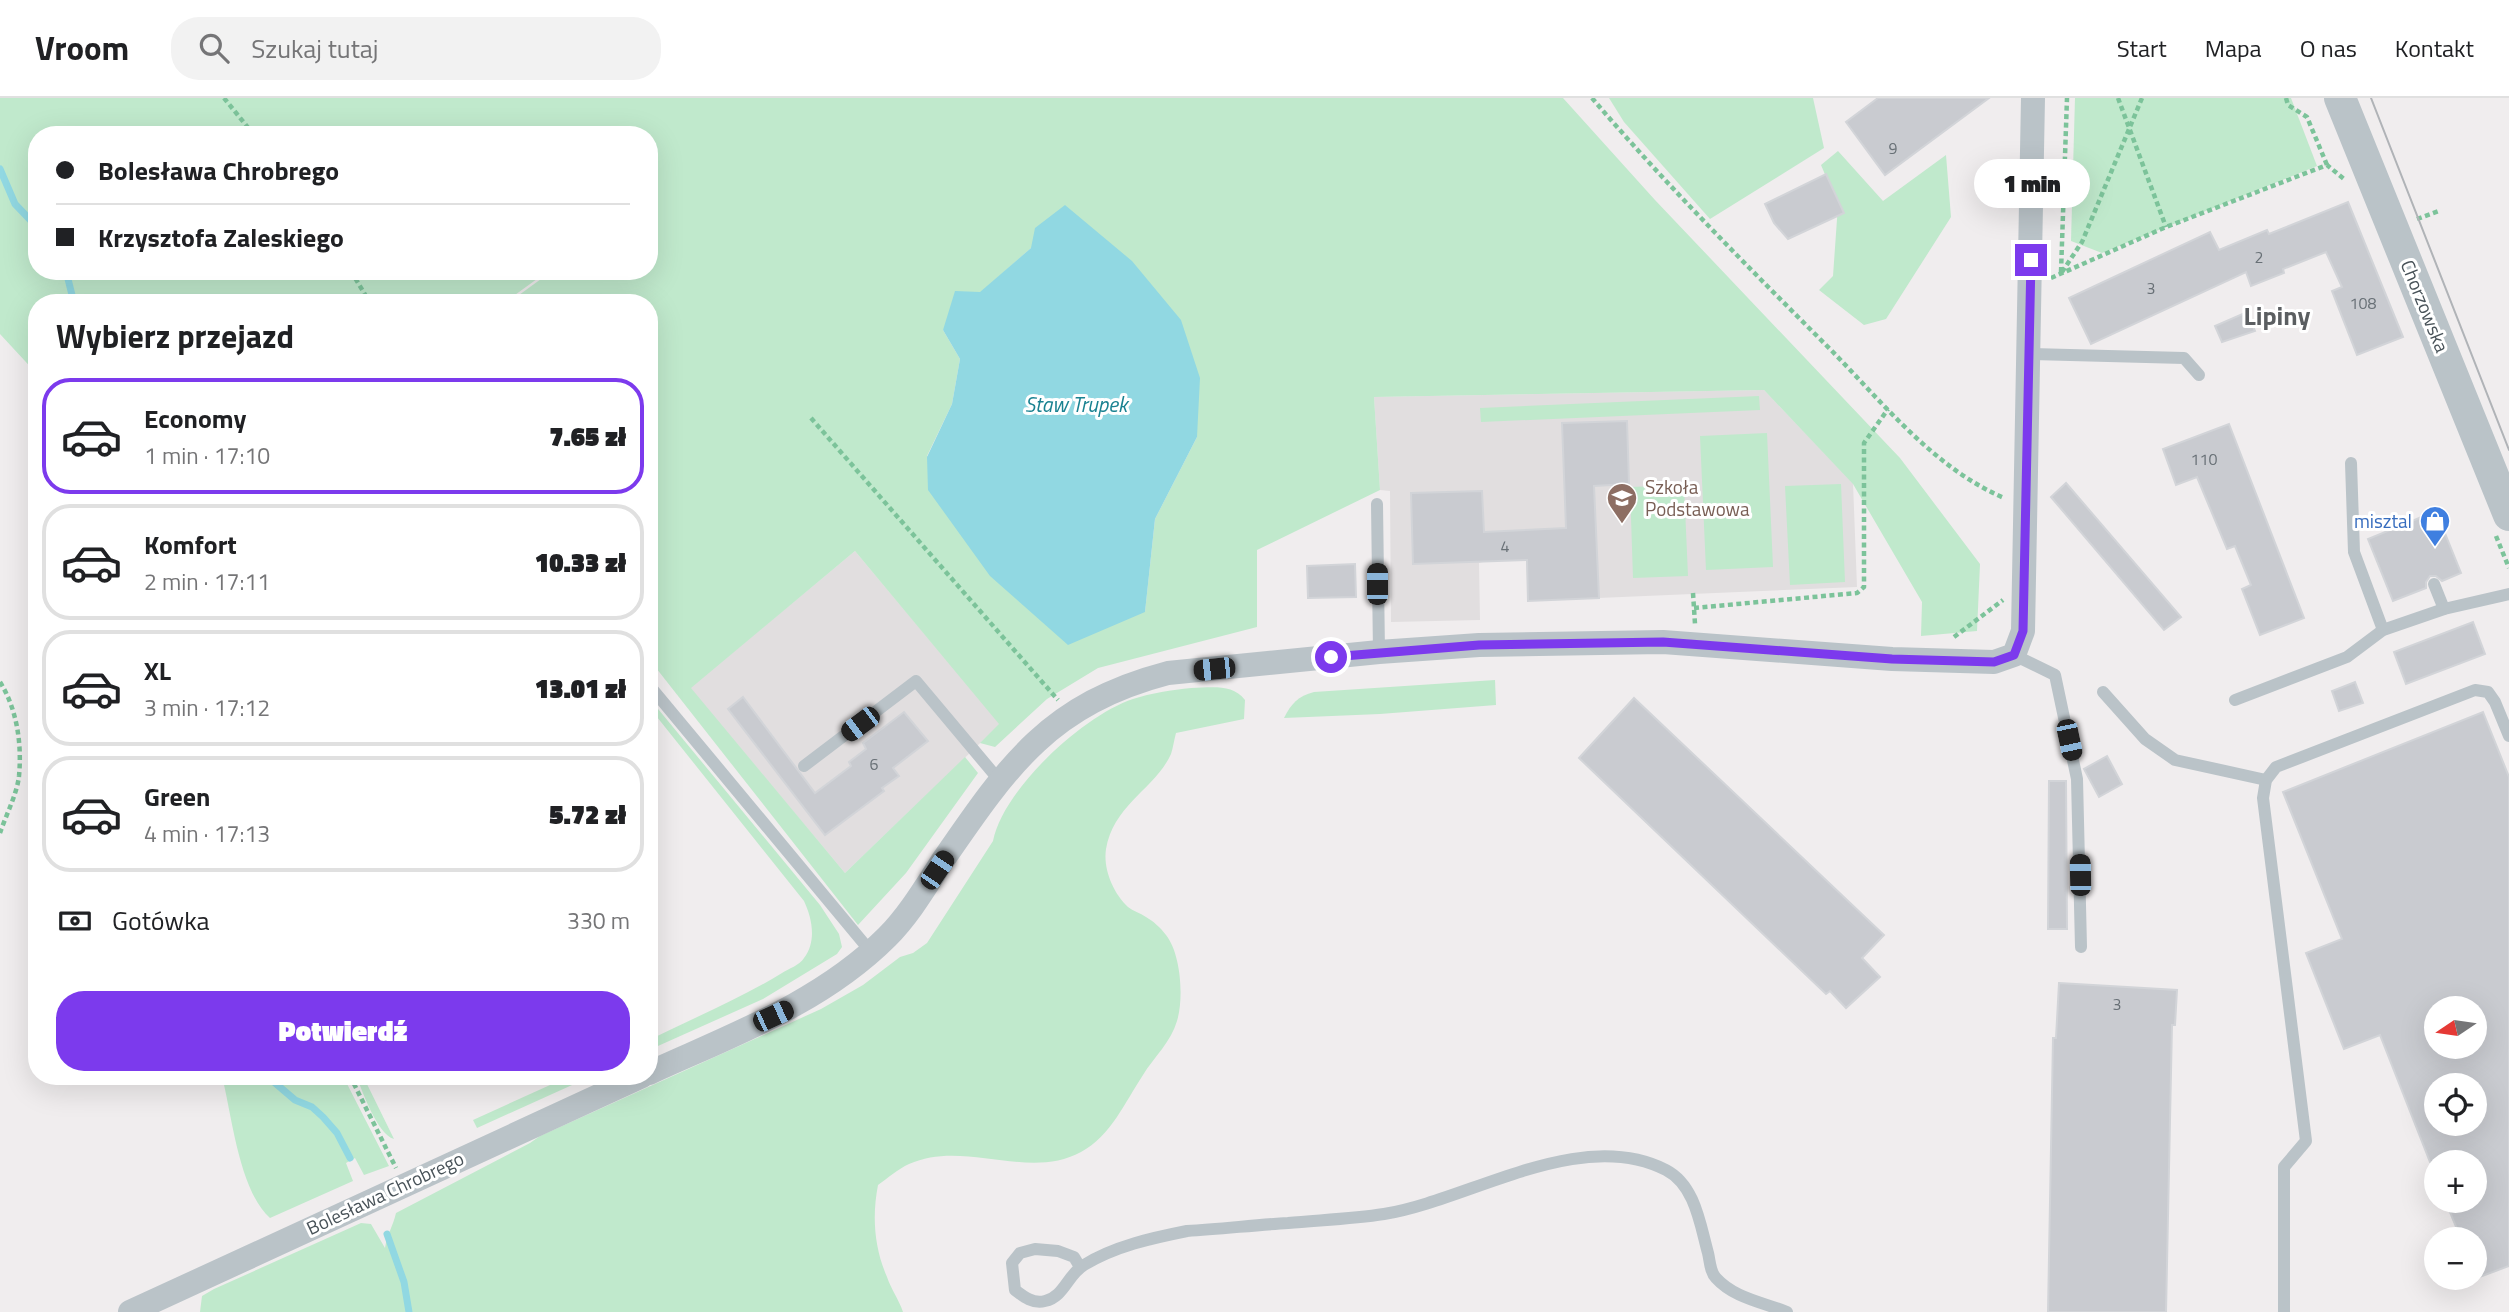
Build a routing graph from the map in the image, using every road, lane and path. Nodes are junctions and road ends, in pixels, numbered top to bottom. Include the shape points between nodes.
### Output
1 (224, 98) edge
2 (1592, 98) edge
3 (2033, 98) edge
4 (2067, 98) edge
5 (2118, 98) edge
6 (2142, 98) edge
7 (2286, 98) edge
8 (2340, 98) edge
9 (247, 126) edge
10 (2130, 127) junction
11 (2327, 165) junction
12 (2346, 181) dead end
13 (2166, 227) junction
14 (2061, 273) junction
15 (2045, 280) dead end
16 (2029, 354) junction
17 (2199, 375) dead end
18 (1888, 408) junction
19 (811, 418) dead end
20 (2351, 463) dead end
21 (1377, 504) dead end
22 (2026, 507) junction
23 (2509, 515) edge
24 (2434, 584) dead end
25 (1693, 593) dead end
26 (2509, 594) edge
27 (2006, 597) dead end
28 (1694, 608) junction
29 (2444, 609) junction
30 (1684, 627) dead end
31 (2383, 630) junction
32 (1944, 641) dead end
33 (1379, 652) junction
34 (2014, 655) junction
35 (0, 682) edge
36 (2103, 692) dead end
37 (658, 696) edge
38 (2235, 700) dead end
39 (1060, 703) junction
40 (2509, 736) edge
41 (804, 766) dead end
42 (999, 779) junction
43 (2266, 780) junction
44 (0, 833) edge
45 (2081, 947) dead end
46 (871, 952) junction
47 (658, 1069) edge
48 (354, 1085) edge
49 (622, 1085) edge
50 (404, 1184) junction
51 (1080, 1267) junction
52 (130, 1312) edge
53 (1787, 1312) edge
54 (2284, 1312) edge

1 - 9 path
2 - 18 path via 1708,226
3 - 16 street
4 - 14 path
5 - 10 path
6 - 10 path
7 - 11 path via 2307,117
8 - 23 street, Chorzowska
10 - 13 path
10 - 14 path via 2082,242
11 - 12 path
11 - 13 path
13 - 14 path
14 - 15 path
16 - 17 lane via 2185,358
16 - 22 street
18 - 22 path via 1930,451 1978,487
18 - 28 path via 1864,443 1864,587 1857,593
19 - 39 path
20 - 31 lane via 2354,552
21 - 33 lane
22 - 34 street via 2023,631
24 - 29 lane
25 - 28 path
26 - 29 lane
27 - 32 path
28 - 30 path via 1695,628
29 - 31 lane
31 - 38 lane via 2347,657
33 - 34 street via 1663,642 1892,659 1994,662
33 - 39 street via 1168,673
34 - 45 lane via 2055,675 2077,779
35 - 44 path via 18,731 19,778
36 - 43 lane via 2145,739 2175,760
37 - 46 lane
39 - 42 street via 1045,732
40 - 43 lane via 2496,702 2488,692 2475,690 2276,767
41 - 42 lane via 916,681
42 - 46 street via 923,890
43 - 54 lane via 2263,798 2306,1141 2284,1167
46 - 47 street via 794,1006
48 - 50 path
49 - 50 street, Bolesława Chrobrego
50 - 52 street, Bolesława Chrobrego
51 - 51 lane via 1074,1257 1035,1249 1020,1253 1012,1263 1016,1290 1042,1302 1056,1297
51 - 53 lane via 1139,1241 1165,1235 1386,1214 1559,1162 1625,1158 1670,1172 1685,1186 1713,1275 1725,1287

